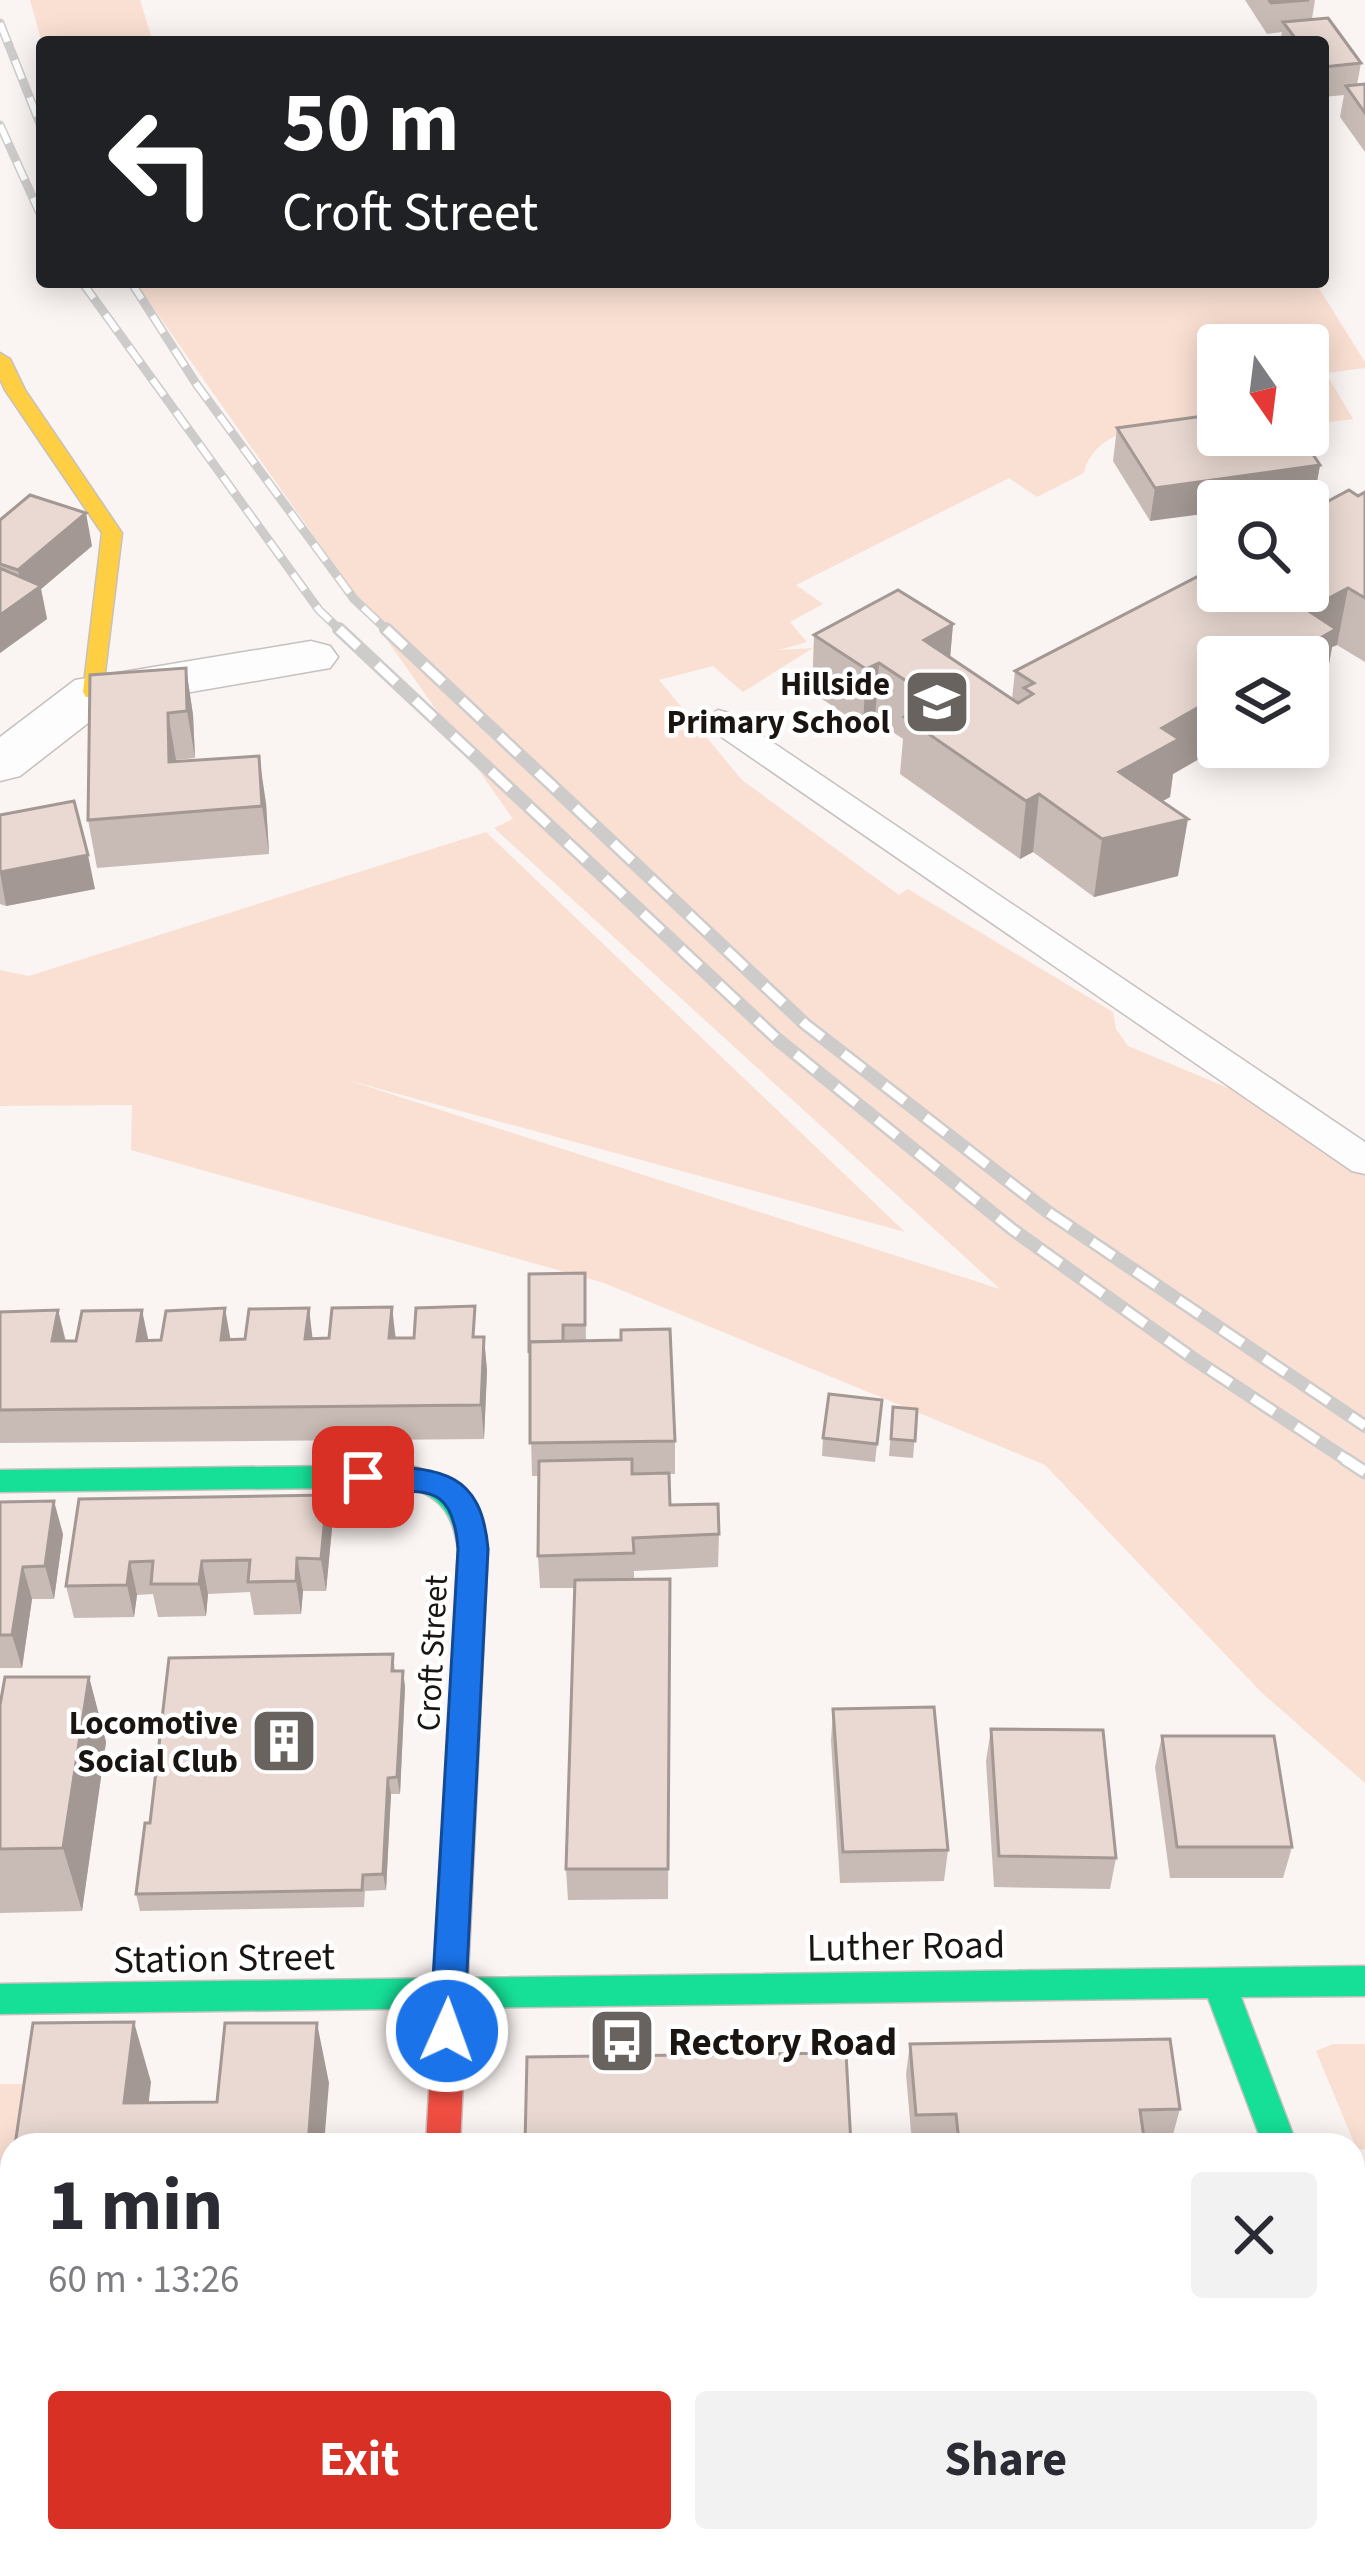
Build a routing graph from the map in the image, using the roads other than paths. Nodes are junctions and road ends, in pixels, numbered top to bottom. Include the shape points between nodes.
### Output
1 (0, 359) edge
2 (311, 657) dead end
3 (94, 692) junction
4 (718, 720) dead end
5 (0, 764) edge
6 (1365, 1161) edge
7 (0, 1481) edge
8 (1220, 1982) junction
9 (1365, 1982) edge
10 (448, 1993) junction
11 (0, 1999) edge
12 (443, 2133) edge
13 (1276, 2133) edge

1 - 3 street via 112,532
2 - 3 street
3 - 5 street
4 - 6 lane
7 - 10 street, Croft Street via 408,1476 452,1490 470,1514 473,1549
8 - 9 street, Luther Road
8 - 10 street, Luther Road
8 - 13 street
10 - 11 street, Station Street
10 - 12 street

